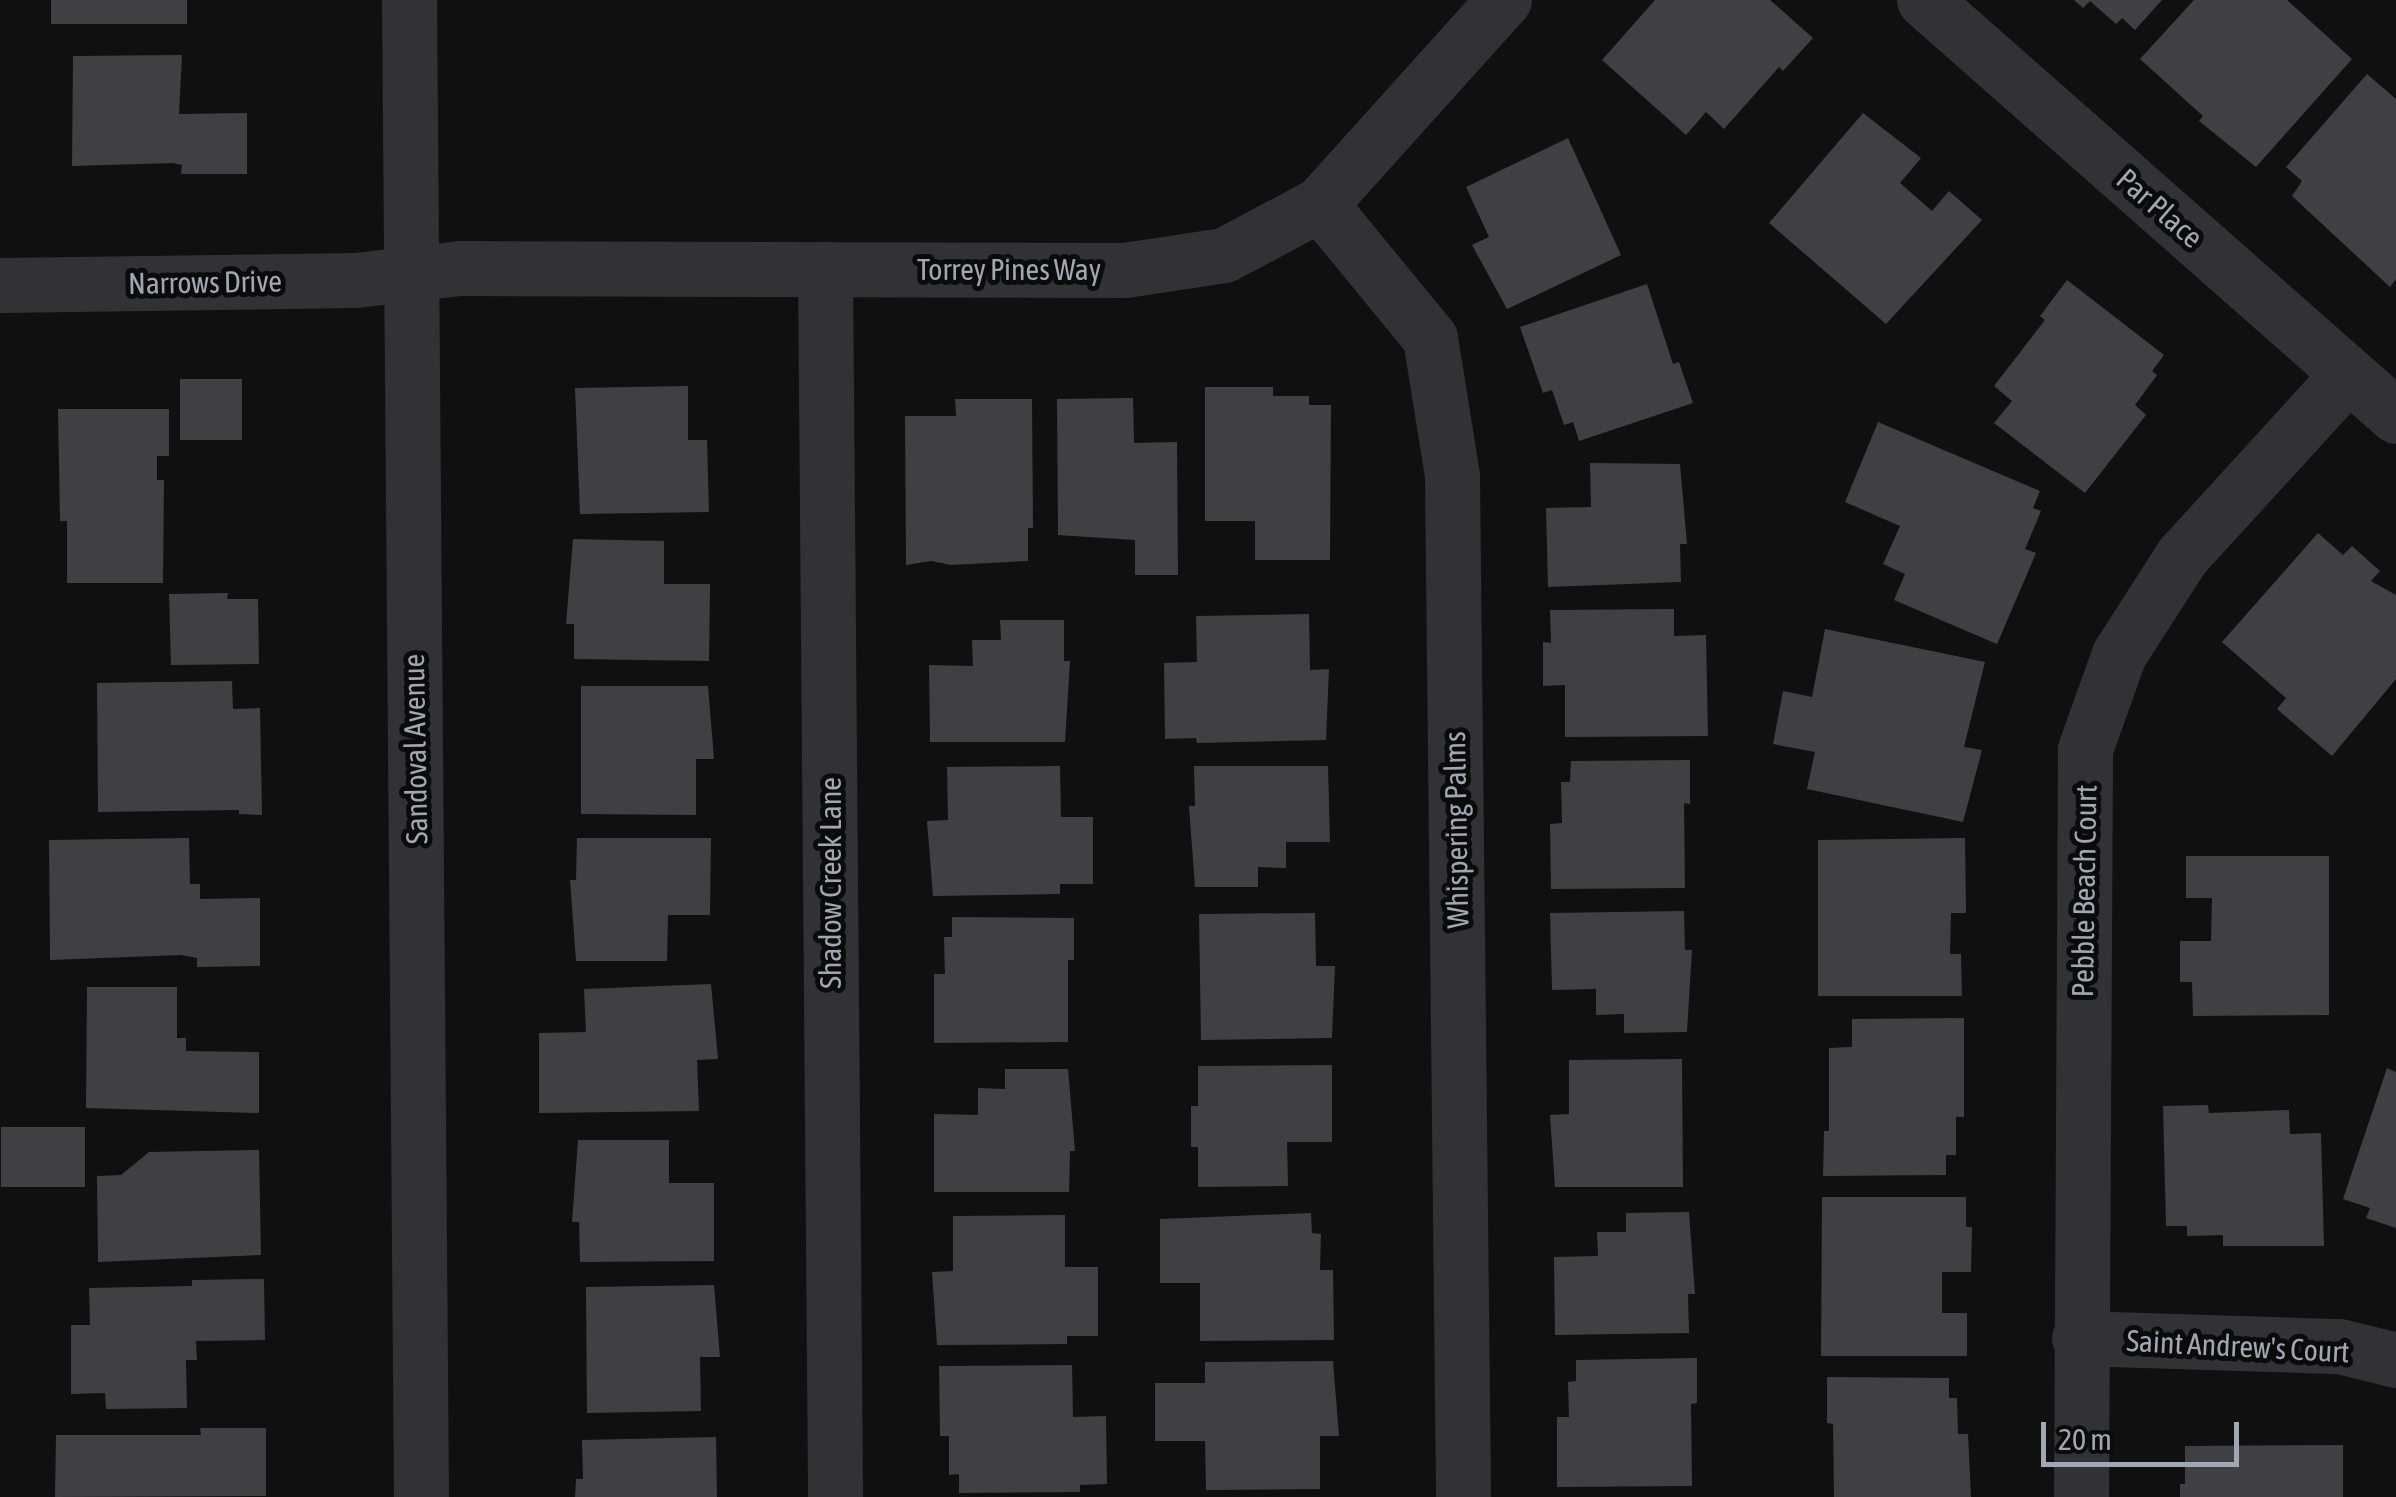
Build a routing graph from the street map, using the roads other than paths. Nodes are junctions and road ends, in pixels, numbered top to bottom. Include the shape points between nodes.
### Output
1 (409, 0) edge
2 (1504, 0) edge
3 (1924, 0) edge
4 (1320, 204) junction
5 (824, 269) junction
6 (410, 272) junction
7 (0, 285) edge
8 (2348, 374) junction
9 (2396, 416) edge
10 (2079, 1338) junction
11 (2396, 1360) edge
12 (421, 1497) edge
13 (835, 1497) edge
14 (1463, 1497) edge
15 (2082, 1497) edge

1 - 6 street, Sandoval Avenue
2 - 4 street, Torrey Pines Way
3 - 8 street, Par Place
4 - 5 street, Torrey Pines Way via 1224,255 1126,270
4 - 14 street, Whispering Palms via 1430,338 1452,475
5 - 6 street, Torrey Pines Way
5 - 13 street, Shadow Creek Lane
6 - 7 street, Narrows Drive via 355,280
6 - 12 street, Sandoval Avenue
8 - 9 street, Par Place
8 - 10 street, Pebble Beach Court via 2182,556 2119,654 2085,749
10 - 11 street, Saint Andrew's Court via 2339,1346
10 - 15 street, Pebble Beach Court

